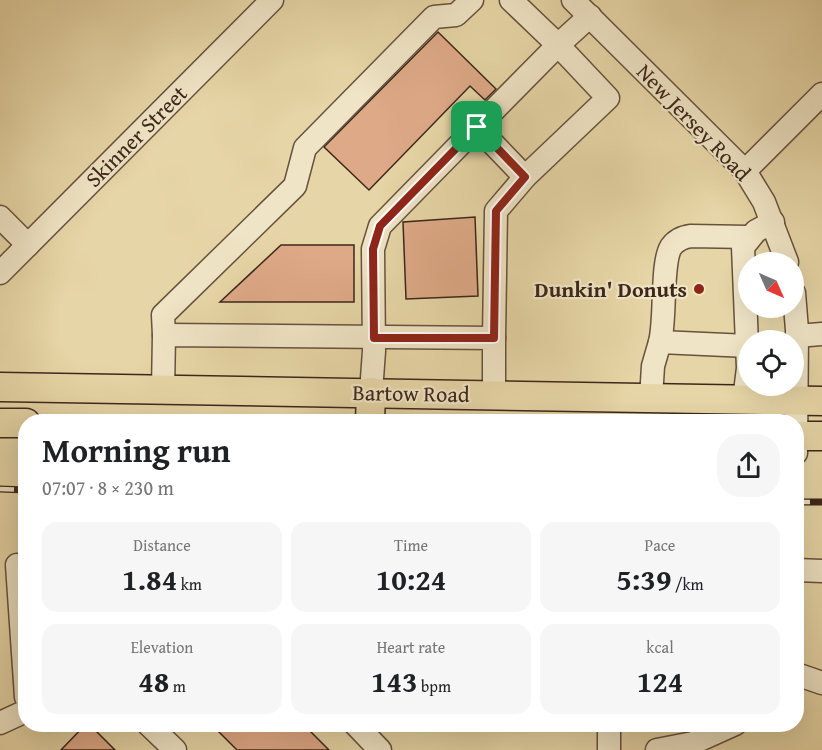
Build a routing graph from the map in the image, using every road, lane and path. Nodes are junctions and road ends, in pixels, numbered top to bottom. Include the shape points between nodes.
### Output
1 (272, 0) edge
2 (472, 0) edge
3 (511, 0) edge
4 (573, 0) edge
5 (590, 16) junction
6 (558, 45) junction
7 (822, 94) edge
8 (477, 127) junction
9 (744, 171) junction
10 (525, 177) junction
11 (0, 218) edge
12 (773, 222) junction
13 (748, 237) junction
14 (28, 245) junction
15 (784, 252) edge
16 (0, 273) edge
17 (747, 330) edge
18 (822, 334) edge
19 (164, 335) junction
20 (804, 335) edge
21 (374, 338) junction
22 (494, 338) junction
23 (660, 342) junction
24 (738, 346) edge
25 (804, 371) edge
26 (0, 387) edge
27 (164, 390) junction
28 (370, 392) junction
29 (494, 395) junction
30 (744, 396) edge
31 (651, 398) junction
32 (744, 400) junction
33 (810, 401) edge
34 (370, 414) edge
35 (0, 423) edge
36 (18, 423) edge
37 (804, 434) edge
38 (14, 565) edge
39 (804, 570) edge
40 (822, 571) edge
41 (18, 609) edge
42 (804, 677) edge
43 (822, 683) edge
44 (18, 715) edge
45 (0, 723) edge
46 (157, 732) edge
47 (363, 732) edge
48 (609, 732) edge
49 (717, 732) edge
50 (176, 750) edge
51 (380, 750) edge
52 (609, 750) edge
53 (657, 750) edge

1 - 14 street, Skinner Street
2 - 19 street via 456,15 434,17 305,148 295,186 163,315
3 - 6 street
4 - 5 street, New Jersey Road
5 - 6 street
5 - 9 street, New Jersey Road
6 - 8 street
6 - 10 street via 608,98
7 - 9 street
8 - 10 street
8 - 21 street via 380,226 373,249
9 - 12 street, New Jersey Road
10 - 22 street via 496,211
11 - 14 street
12 - 13 street
12 - 15 street, New Jersey Road
13 - 17 street via 742,266
13 - 23 street via 683,237 672,247 667,256
14 - 16 street, Skinner Street
18 - 20 street
19 - 21 street
19 - 27 street
21 - 22 street
21 - 28 street
22 - 29 street
23 - 24 street
23 - 31 street via 653,366
25 - 33 street
26 - 27 main road, Bartow Road
27 - 28 main road, Bartow Road
28 - 29 main road, Bartow Road
28 - 34 main road
29 - 31 main road, Bartow Road
30 - 32 street
31 - 32 main road, Bartow Road
32 - 33 main road, Bartow Road
33 - 37 street
35 - 36 main road
38 - 41 street
39 - 40 street
42 - 43 street
44 - 45 street
46 - 50 street
47 - 51 street
48 - 52 street
49 - 53 street via 693,743

